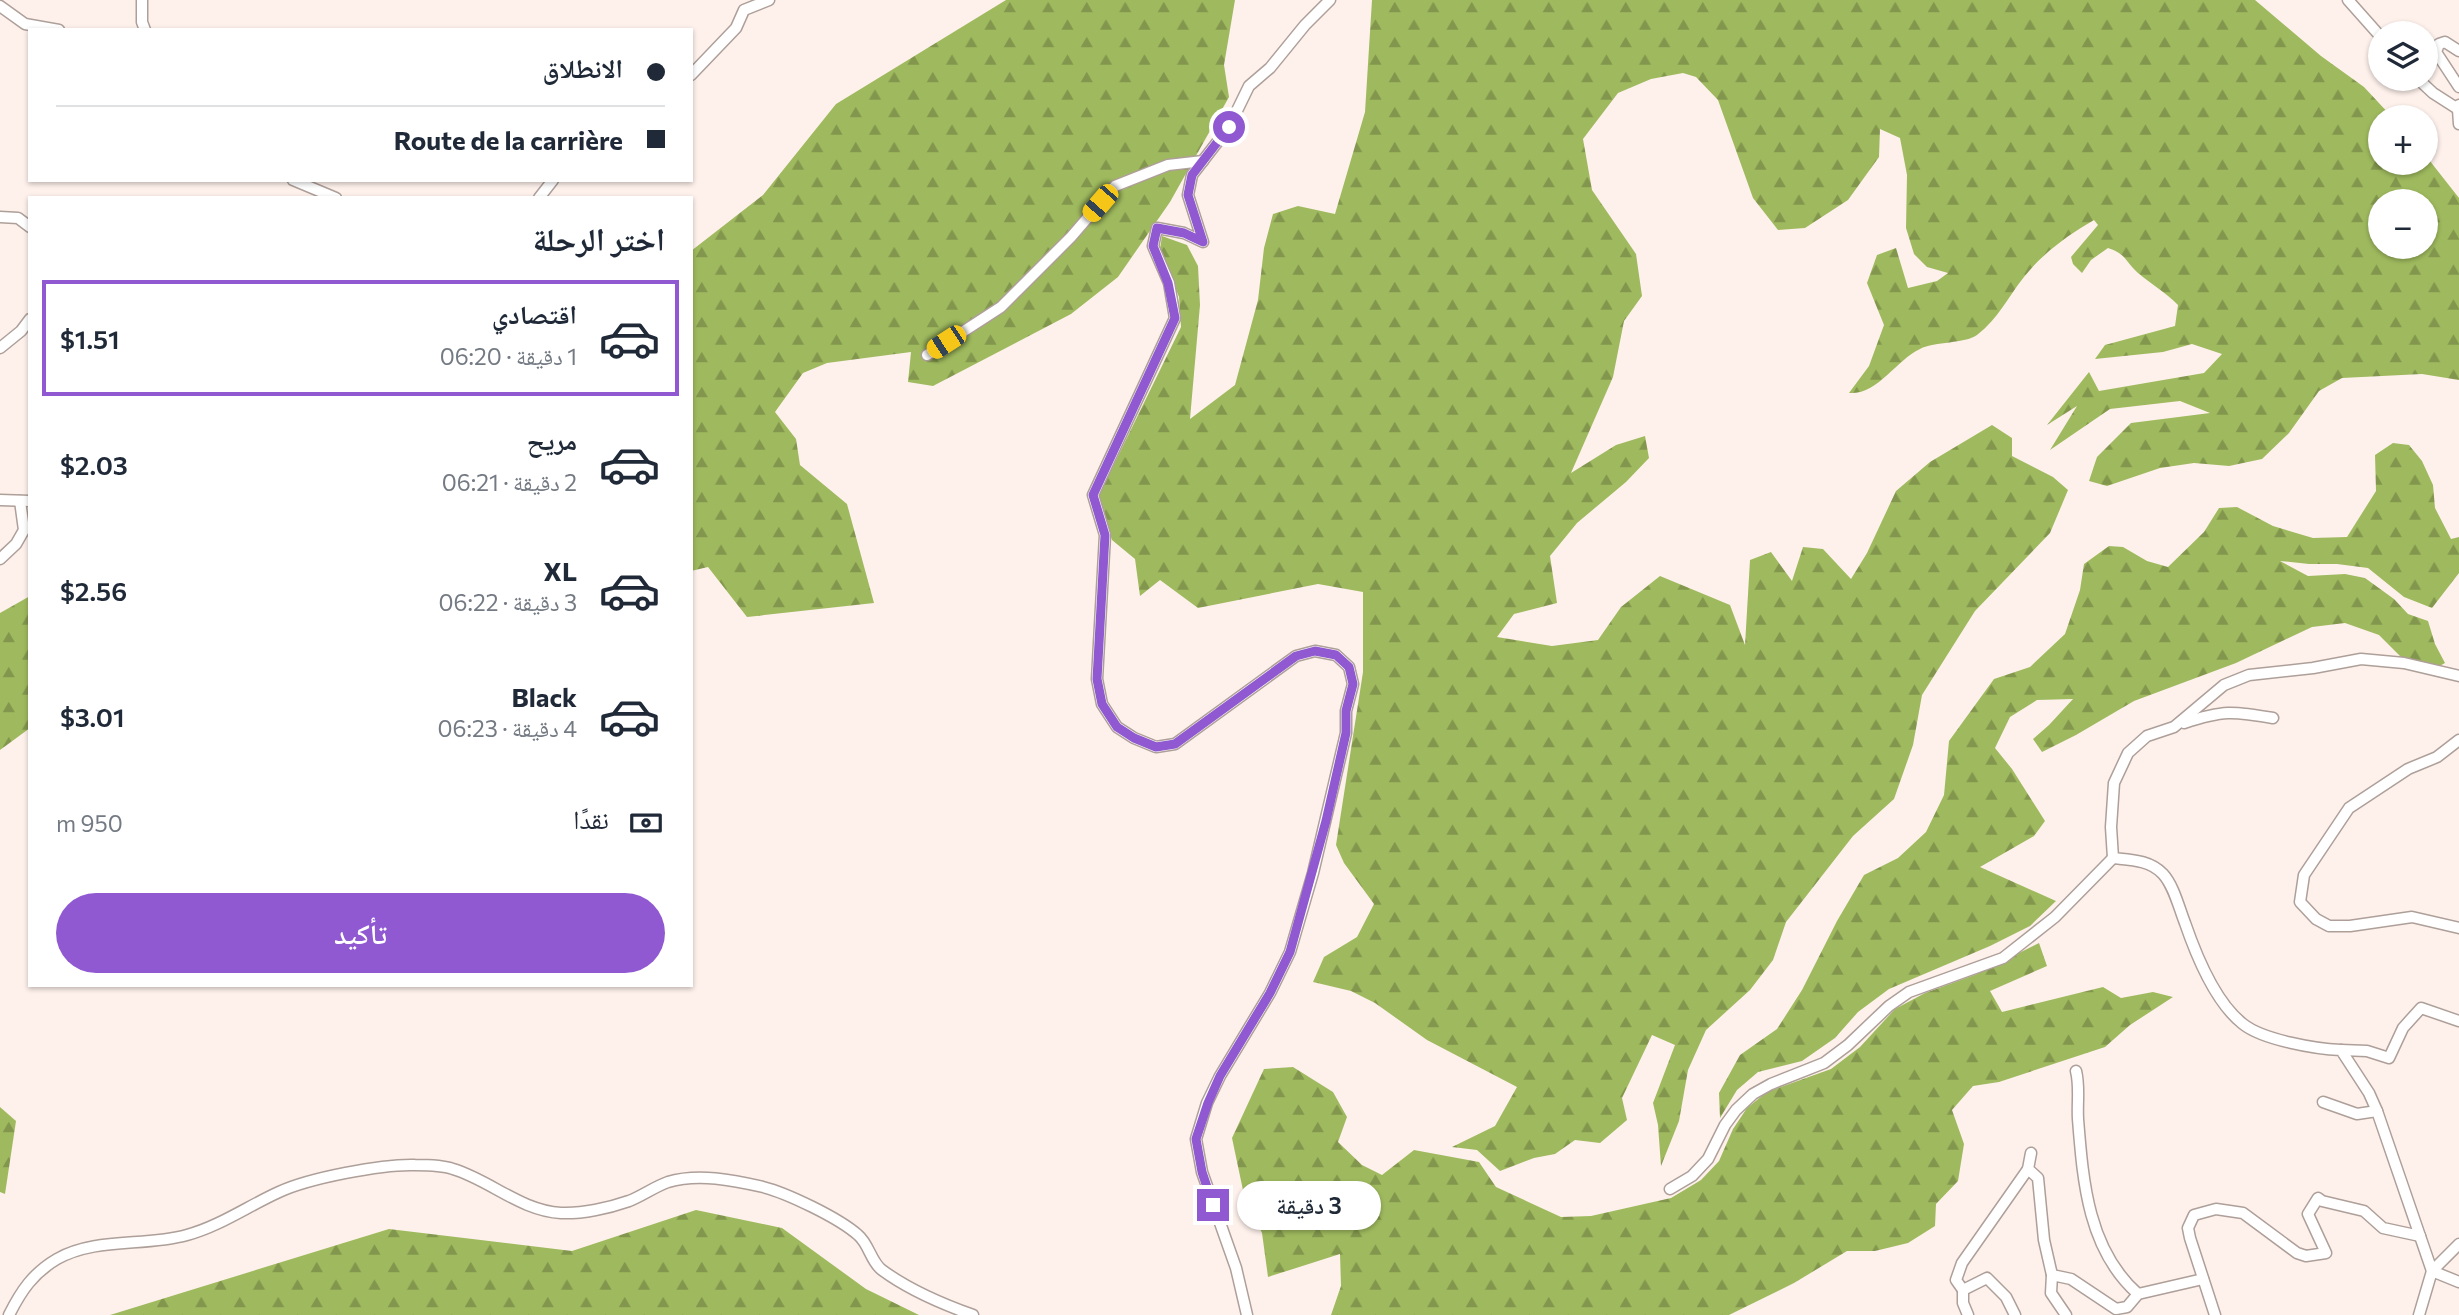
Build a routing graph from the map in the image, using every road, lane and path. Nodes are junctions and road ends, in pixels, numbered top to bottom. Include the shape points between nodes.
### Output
1 (142, 0) edge
2 (769, 0) edge
3 (1331, 0) edge
4 (2348, 0) edge
5 (0, 6) edge
6 (2368, 22) edge
7 (48, 28) edge
8 (144, 28) edge
9 (2459, 51) edge
10 (693, 73) edge
11 (2459, 87) edge
12 (2431, 91) edge
13 (2459, 107) edge
14 (2459, 124) edge
15 (1203, 162) junction
16 (298, 182) edge
17 (551, 182) edge
18 (331, 196) edge
19 (541, 196) edge
20 (0, 217) edge
21 (28, 226) edge
22 (28, 322) edge
23 (0, 348) edge
24 (927, 355) dead end
25 (0, 500) edge
26 (25, 501) edge
27 (0, 559) edge
28 (2459, 676) edge
29 (2273, 718) dead end
30 (2174, 727) junction
31 (2459, 740) edge
32 (2113, 858) junction
33 (2459, 928) edge
34 (2459, 1021) edge
35 (2341, 1050) junction
36 (2076, 1071) dead end
37 (2323, 1102) dead end
38 (2377, 1111) junction
39 (2031, 1153) dead end
40 (2028, 1169) junction
41 (1670, 1189) dead end
42 (2420, 1236) junction
43 (2459, 1244) edge
44 (2432, 1271) junction
45 (2052, 1275) junction
46 (2203, 1279) junction
47 (2459, 1282) edge
48 (1963, 1290) junction
49 (2138, 1294) junction
50 (9, 1315) edge
51 (973, 1315) edge
52 (1247, 1315) edge
53 (1968, 1315) edge
54 (2015, 1315) edge
55 (2066, 1315) edge
56 (2215, 1315) edge
57 (2419, 1315) edge

1 - 8 street
2 - 10 street via 744,10 736,27
3 - 15 street via 1249,86 1229,127
4 - 6 street
5 - 7 street via 25,24
9 - 11 street via 2445,42 2436,48
12 - 13 street
13 - 14 street
15 - 24 street via 1168,165 1115,186 1001,307
15 - 52 street via 1192,175 1188,195 1203,242 1157,228 1153,246 1168,283 1175,318 1093,495 1105,535 1097,679 1102,704 1117,727 1156,747 1175,744 1193,733 1296,656 1315,651 1336,655 1349,667 1353,684 1326,821 1290,952 1220,1076 1196,1139
16 - 18 street
17 - 19 street
20 - 21 street via 18,218
22 - 23 street
25 - 26 street
26 - 27 street via 24,530
28 - 30 street via 2361,659 2249,676 2224,685
29 - 30 street via 2234,711
30 - 32 street via 2147,736 2128,753 2114,783
31 - 33 street via 2348,808 2304,875 2300,902 2329,926 2412,917
32 - 35 street via 2143,861 2163,874 2203,966 2223,1002 2244,1025 2314,1049
32 - 41 street via 2055,917 2003,958 1909,992 1824,1063 1754,1094 1725,1125 1708,1160
34 - 35 street via 2421,1008 2403,1028 2389,1058
35 - 38 street
36 - 49 street via 2084,1182 2095,1232 2114,1269
37 - 38 street via 2357,1114
38 - 42 street
39 - 40 street
40 - 45 street via 2038,1178
40 - 48 street via 1962,1263 1956,1280
42 - 44 street
42 - 46 street via 2383,1228 2364,1211 2319,1198 2308,1214 2326,1253 2306,1256 2243,1213 2217,1209 2194,1215 2188,1228
43 - 44 street
44 - 47 street
44 - 57 street
45 - 49 street via 2070,1279 2116,1310 2127,1307
45 - 55 street via 2051,1293
46 - 49 street
46 - 56 street
48 - 53 street
48 - 54 street via 1987,1278 2006,1297
50 - 51 street via 21,1290 38,1271 83,1247 187,1235 282,1190 363,1171 414,1165 451,1168 527,1205 561,1213 629,1201 668,1182 699,1177 766,1187 860,1236 879,1268 900,1282

